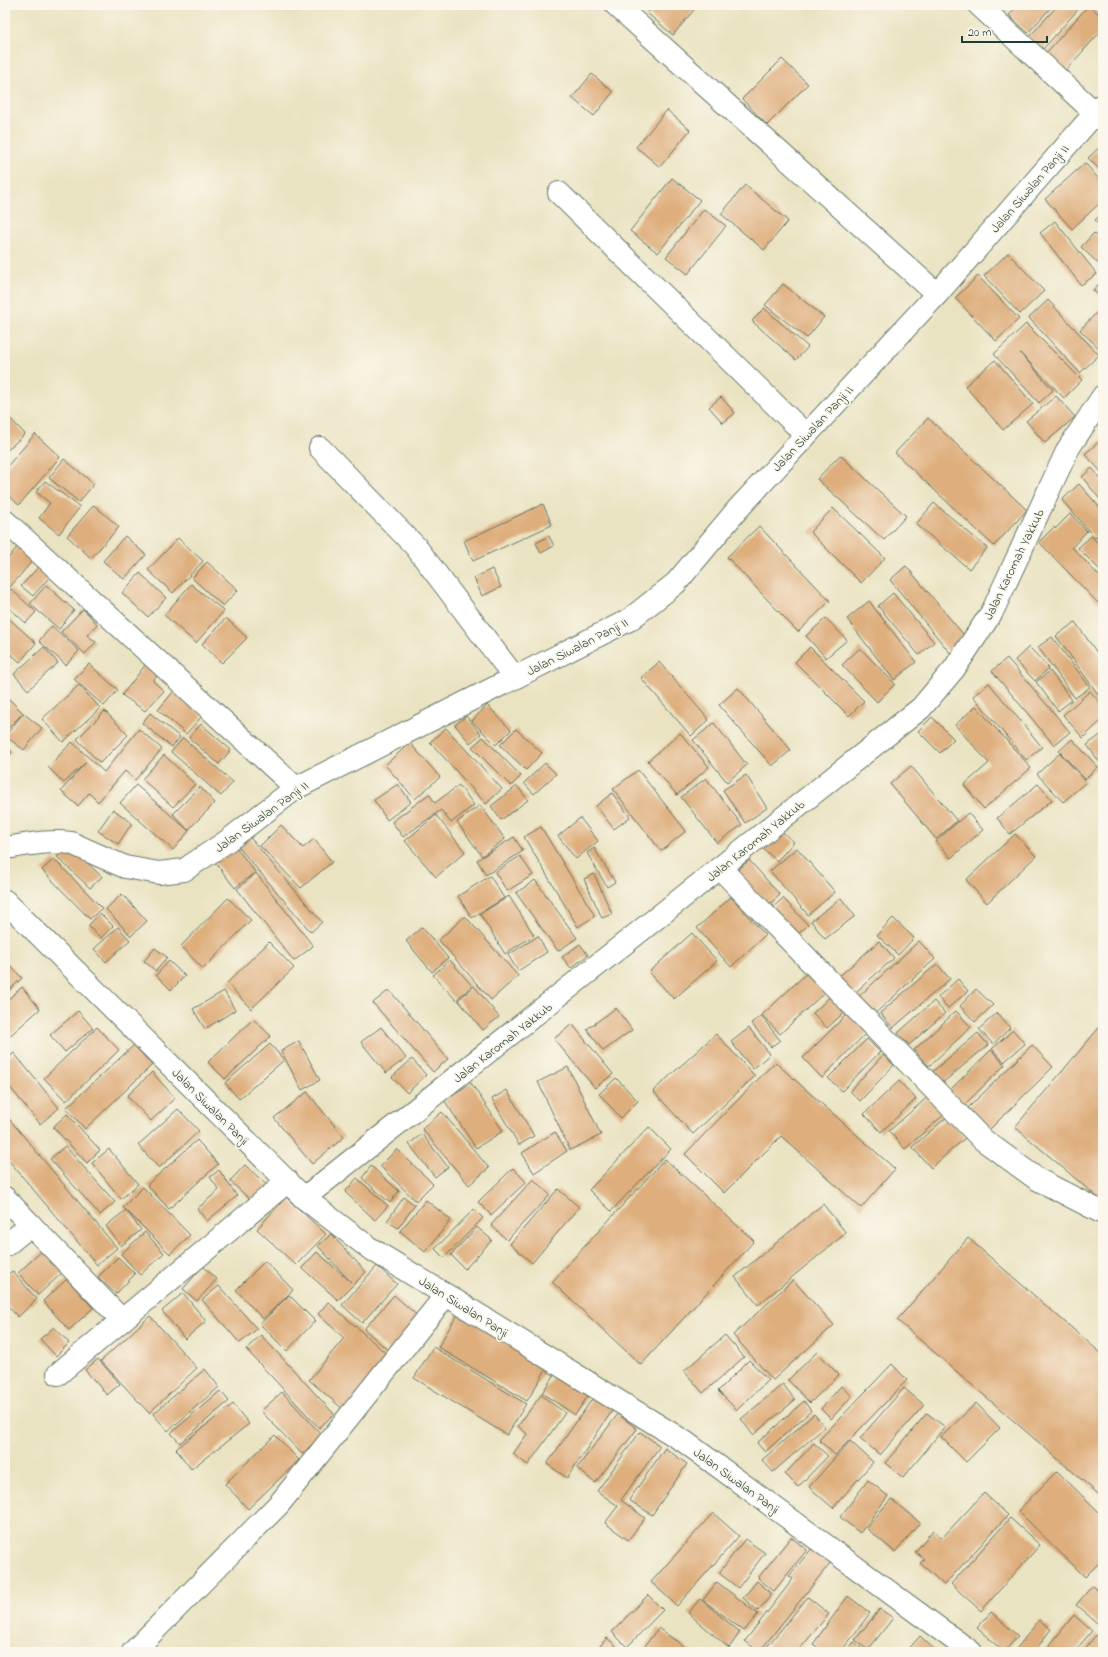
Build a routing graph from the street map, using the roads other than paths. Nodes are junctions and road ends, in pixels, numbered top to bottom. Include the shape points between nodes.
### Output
1 (616, 5) edge
2 (979, 5) edge
3 (1099, 109) edge
4 (559, 193) dead end
5 (937, 294) junction
6 (1103, 396) edge
7 (806, 435) junction
8 (320, 448) dead end
9 (5, 521) edge
10 (515, 678) junction
11 (296, 788) junction
12 (5, 848) edge
13 (720, 868) junction
14 (5, 901) edge
15 (288, 1182) junction
16 (5, 1198) edge
17 (304, 1198) junction
18 (1103, 1213) edge
19 (31, 1225) junction
20 (5, 1246) edge
21 (446, 1295) junction
22 (122, 1320) junction
23 (58, 1374) dead end
24 (133, 1652) edge
25 (971, 1652) edge

1 - 5 street
2 - 3 street
3 - 5 street, Jalan Siwalan Panji II
4 - 7 street
5 - 7 street, Jalan Siwalan Panji II
6 - 13 street, Jalan Karomah Yakkub via 1068,449 992,612 954,669 921,708
7 - 10 street, Jalan Siwalan Panji II via 737,510 676,583 629,620
8 - 10 street via 416,546
9 - 11 street
10 - 11 street, Jalan Siwalan Panji II
11 - 12 street, Jalan Siwalan Panji II via 226,842 184,870 159,873 125,867 71,843 51,841
13 - 17 street, Jalan Karomah Yakkub
13 - 18 street via 982,1139 1037,1179
14 - 15 street, Jalan Siwalan Panji
15 - 17 street, Jalan Siwalan Panji
15 - 22 street
16 - 19 street
17 - 21 street, Jalan Siwalan Panji via 368,1247
19 - 20 street
19 - 22 street
21 - 24 street via 280,1503
21 - 25 street, Jalan Siwalan Panji via 685,1442
22 - 23 street

